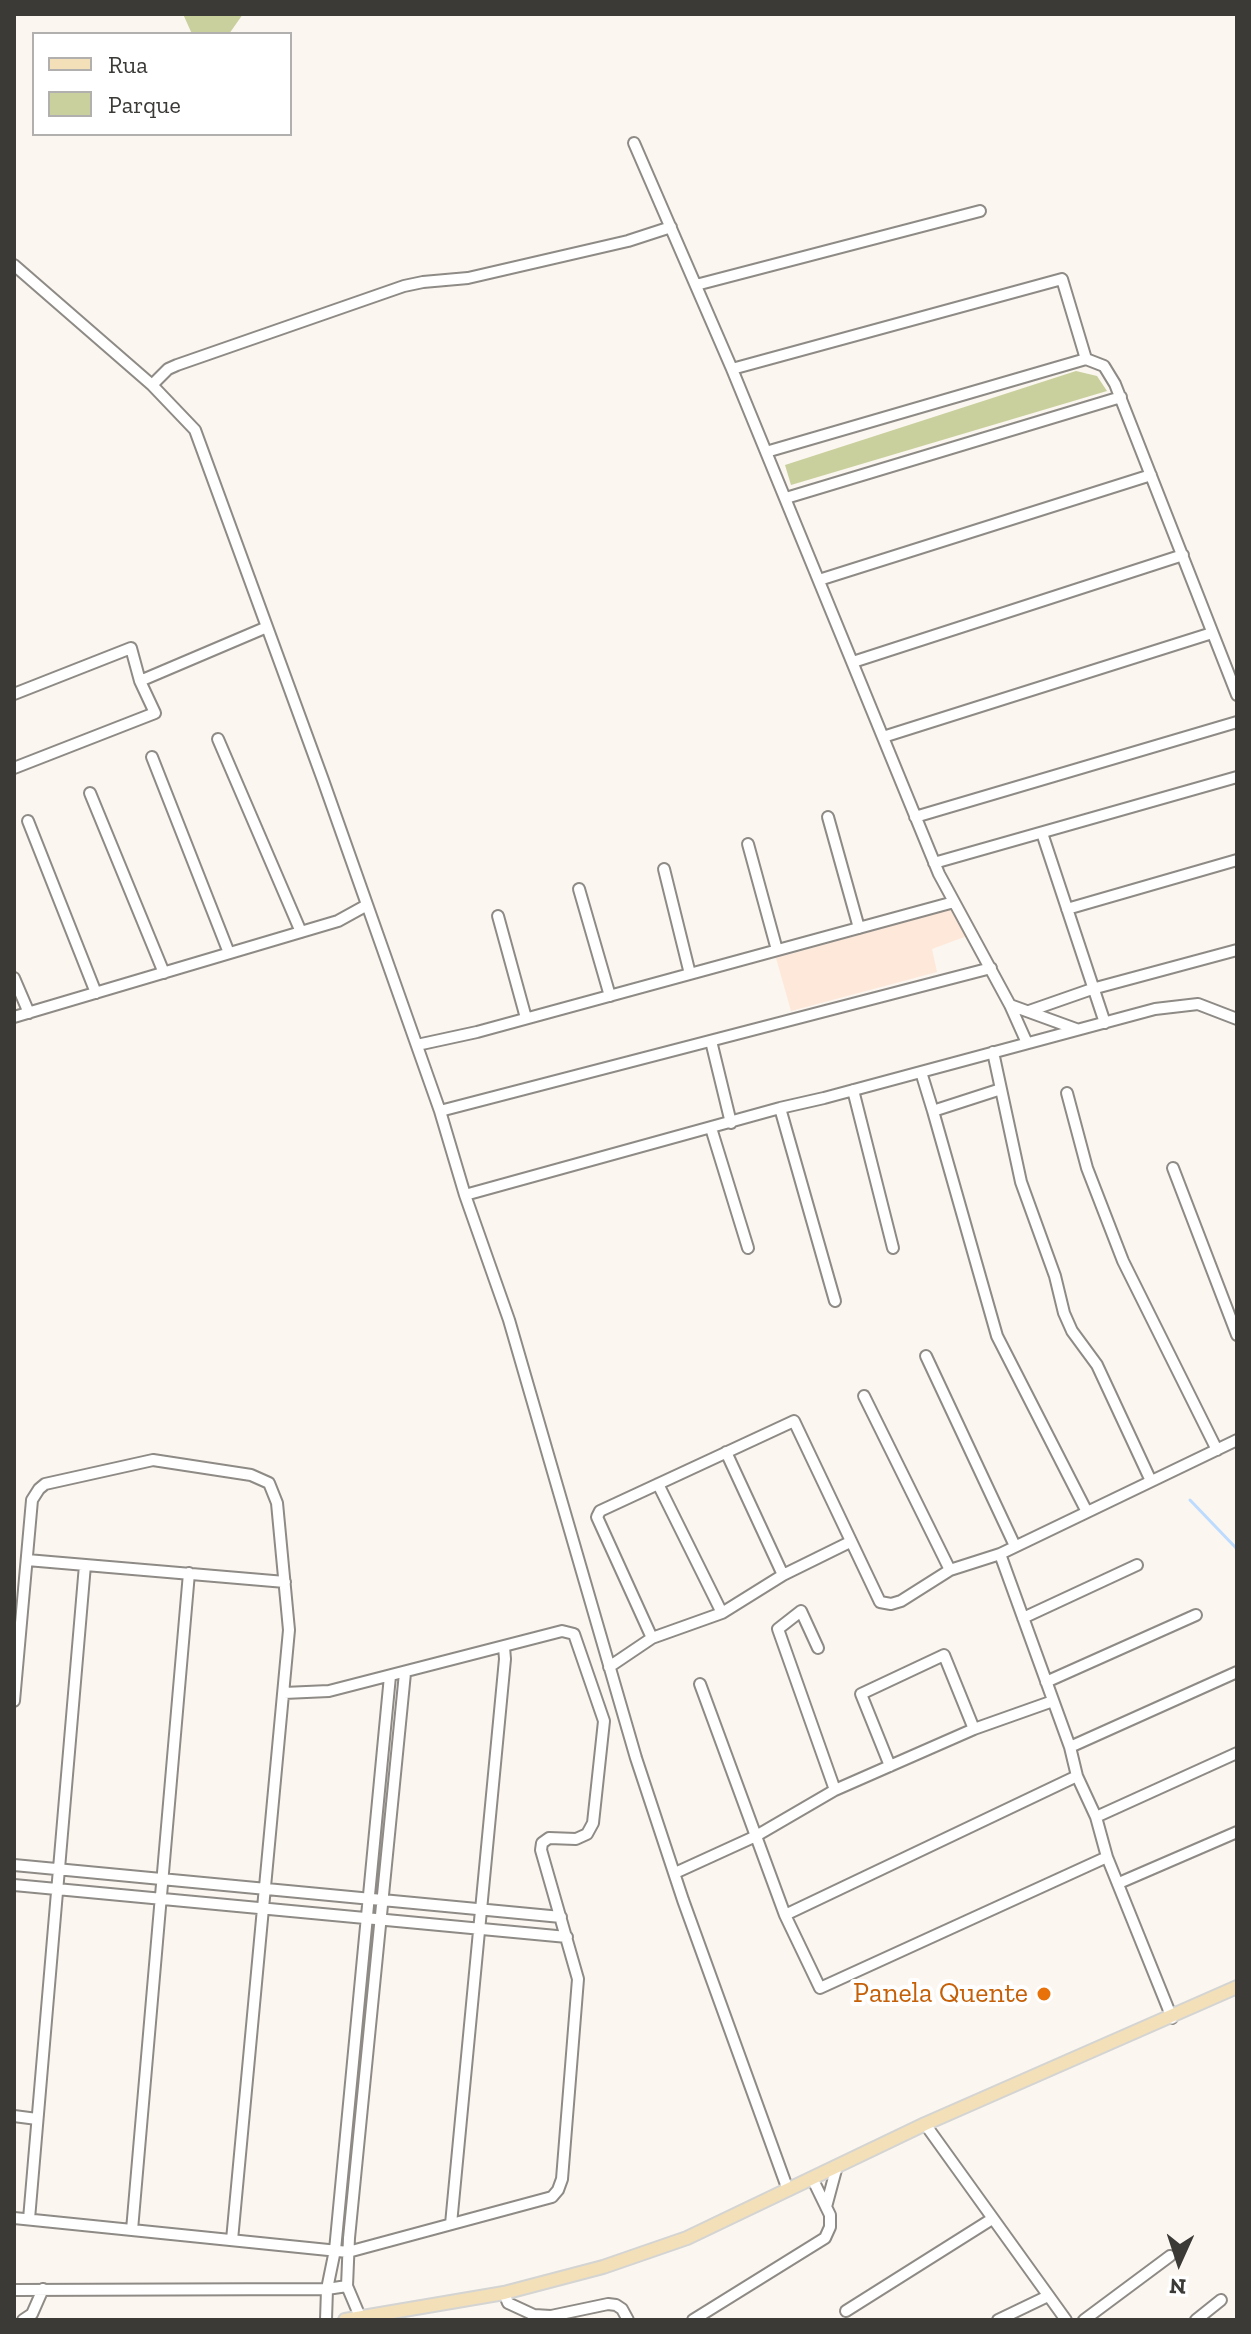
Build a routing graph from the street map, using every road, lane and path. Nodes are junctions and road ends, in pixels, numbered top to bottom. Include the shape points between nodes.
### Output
1 (634, 143) dead end
2 (980, 211) dead end
3 (671, 227) junction
4 (14, 265) edge
5 (696, 285) junction
6 (1086, 359) junction
7 (732, 369) junction
8 (152, 385) junction
9 (1121, 397) junction
10 (766, 452) junction
11 (1151, 475) junction
12 (786, 498) junction
13 (1183, 555) junction
14 (819, 580) junction
15 (267, 627) junction
16 (1212, 633) junction
17 (853, 662) junction
18 (140, 681) junction
19 (14, 694) edge
20 (1237, 695) edge
21 (1237, 722) edge
22 (883, 737) junction
23 (218, 739) dead end
24 (152, 757) dead end
25 (14, 768) edge
26 (1237, 777) edge
27 (90, 793) dead end
28 (828, 817) dead end
29 (915, 817) junction
30 (28, 821) dead end
31 (1042, 833) junction
32 (748, 844) dead end
33 (1237, 860) edge
34 (934, 863) junction
35 (664, 869) dead end
36 (579, 889) dead end
37 (954, 902) junction
38 (367, 905) junction
39 (1067, 909) junction
40 (498, 916) dead end
41 (859, 928) junction
42 (301, 932) junction
43 (777, 950) junction
44 (1237, 950) edge
45 (229, 953) junction
46 (991, 968) junction
47 (164, 973) junction
48 (690, 974) junction
49 (14, 978) edge
50 (1092, 989) junction
51 (96, 993) junction
52 (610, 996) junction
53 (1010, 1005) junction
54 (1029, 1011) junction
55 (29, 1013) junction
56 (14, 1017) edge
57 (526, 1018) junction
58 (1237, 1019) edge
59 (1105, 1023) junction
60 (1077, 1030) junction
61 (711, 1041) junction
62 (1027, 1043) junction
63 (417, 1045) junction
64 (993, 1052) junction
65 (921, 1072) junction
66 (1001, 1089) junction
67 (853, 1090) junction
68 (1067, 1093) dead end
69 (780, 1108) junction
70 (440, 1111) junction
71 (933, 1111) junction
72 (731, 1123) junction
73 (711, 1128) junction
74 (1173, 1168) dead end
75 (465, 1195) junction
76 (748, 1248) dead end
77 (893, 1248) dead end
78 (835, 1301) dead end
79 (1237, 1335) edge
80 (926, 1356) dead end
81 (864, 1396) dead end
82 (1237, 1440) edge
83 (1217, 1450) junction
84 (726, 1452) junction
85 (1151, 1481) junction
86 (658, 1484) junction
87 (1087, 1512) junction
88 (850, 1542) junction
89 (1015, 1546) junction
90 (1000, 1554) junction
91 (27, 1560) junction
92 (85, 1565) junction
93 (1137, 1565) dead end
94 (950, 1570) junction
95 (189, 1573) junction
96 (783, 1575) junction
97 (285, 1582) junction
98 (722, 1613) junction
99 (1196, 1615) dead end
100 (1023, 1618) junction
101 (652, 1638) junction
102 (504, 1647) junction
103 (818, 1648) dead end
104 (609, 1667) junction
105 (1237, 1672) edge
106 (405, 1673) junction
107 (390, 1676) junction
108 (1046, 1682) junction
109 (700, 1684) dead end
110 (284, 1693) junction
111 (14, 1701) edge
112 (1053, 1701) junction
113 (974, 1729) junction
114 (1070, 1747) junction
115 (1237, 1753) edge
116 (890, 1766) junction
117 (1077, 1776) junction
118 (835, 1790) junction
119 (1096, 1817) junction
120 (1237, 1832) edge
121 (756, 1836) junction
122 (1107, 1857) junction
123 (14, 1865) edge
124 (58, 1870) junction
125 (675, 1873) junction
126 (163, 1880) junction
127 (1119, 1883) junction
128 (14, 1885) edge
129 (57, 1889) junction
130 (265, 1890) junction
131 (162, 1899) junction
132 (382, 1899) junction
133 (368, 1900) junction
134 (264, 1909) junction
135 (482, 1909) junction
136 (785, 1915) junction
137 (561, 1917) junction
138 (367, 1919) junction
139 (380, 1920) junction
140 (480, 1929) junction
141 (567, 1937) junction
142 (1237, 1987) edge
143 (1172, 2018) junction
144 (14, 2116) edge
145 (37, 2119) junction
146 (925, 2124) junction
147 (837, 2166) junction
148 (812, 2178) junction
149 (788, 2190) junction
150 (826, 2207) junction
151 (14, 2218) edge
152 (29, 2219) junction
153 (992, 2219) junction
154 (451, 2224) junction
155 (132, 2230) junction
156 (232, 2240) junction
157 (335, 2250) junction
158 (348, 2252) junction
159 (1170, 2256) dead end
160 (347, 2286) junction
161 (43, 2289) junction
162 (327, 2289) junction
163 (14, 2290) edge
164 (504, 2293) junction
165 (1048, 2296) junction
166 (1221, 2300) dead end
167 (846, 2311) dead end
168 (30, 2318) edge
169 (361, 2319) edge
170 (326, 2320) edge
171 (345, 2320) edge
172 (628, 2320) edge
173 (694, 2320) edge
174 (998, 2320) edge
175 (1066, 2320) edge
176 (1084, 2320) edge
177 (1196, 2320) edge

1 - 3 street
2 - 5 street
3 - 5 street
3 - 8 street via 468,278 404,286 177,365
4 - 8 street
5 - 7 street
6 - 7 street via 1062,279
6 - 9 street via 1104,366
6 - 10 street
7 - 10 street
8 - 15 street via 195,430
9 - 11 street
9 - 12 street
10 - 12 street
11 - 13 street
11 - 14 street
12 - 14 street
13 - 16 street
13 - 17 street
14 - 17 street
15 - 18 street
15 - 38 street
16 - 20 street
16 - 22 street
17 - 22 street
18 - 19 street via 131,648
18 - 25 street via 155,713
21 - 29 street
22 - 29 street
23 - 42 street
24 - 45 street
26 - 31 street
27 - 47 street
28 - 41 street
29 - 34 street
30 - 51 street
31 - 34 street
31 - 39 street
32 - 43 street
33 - 39 street
34 - 37 street
35 - 48 street
36 - 52 street
37 - 41 street
37 - 46 street
38 - 42 street
38 - 63 street
39 - 50 street
40 - 57 street
41 - 43 street
42 - 45 street
43 - 48 street
44 - 50 street
45 - 47 street
46 - 53 street
46 - 61 street
47 - 51 street
48 - 52 street
49 - 55 street
50 - 54 street
50 - 59 street
51 - 55 street
52 - 57 street
53 - 54 street
53 - 62 street
54 - 60 street
55 - 56 street
57 - 63 street
58 - 59 street via 1198,1004
59 - 60 street
60 - 62 street
61 - 70 street
61 - 72 street
62 - 64 street
63 - 70 street
64 - 65 street
64 - 66 street
65 - 67 street
65 - 71 street
66 - 71 street
66 - 85 street via 1021,1182 1064,1313 1097,1365
67 - 69 street
67 - 77 street
68 - 83 street via 1087,1168 1123,1261
69 - 72 street
69 - 78 street
70 - 75 street
71 - 87 street via 997,1336
72 - 73 street
73 - 75 street
73 - 76 street
74 - 79 street
75 - 104 street via 509,1320
80 - 89 street
81 - 94 street
82 - 83 street
83 - 85 street
84 - 86 street
84 - 88 street via 794,1421
84 - 96 street
85 - 87 street
86 - 98 street
86 - 101 street via 597,1517
87 - 89 street
88 - 94 street via 880,1602 886,1604 901,1601
88 - 96 street
89 - 90 street
90 - 94 street
90 - 100 street
91 - 92 street
91 - 97 street via 32,1500 45,1484 153,1460 251,1475 269,1483 277,1503
91 - 111 street
92 - 95 street
92 - 124 street
93 - 100 street
95 - 97 street
95 - 126 street
96 - 98 street
97 - 110 street via 289,1630
98 - 101 street
99 - 108 street
100 - 108 street
101 - 104 street
102 - 106 street
102 - 135 street
102 - 137 street via 562,1631 574,1634 604,1721 593,1823 576,1839 549,1838 542,1843
103 - 118 street via 801,1611 778,1629
104 - 125 street
105 - 114 street
106 - 107 street
106 - 132 street
107 - 110 street via 329,1691
107 - 133 street
108 - 112 street
109 - 121 street
110 - 130 street
112 - 113 street
112 - 114 street
113 - 116 street
113 - 116 street via 944,1655 861,1694
114 - 117 street
115 - 119 street
116 - 118 street
117 - 119 street
117 - 136 street
118 - 121 street
119 - 122 street
120 - 127 street
121 - 125 street
121 - 136 street
122 - 127 street
122 - 136 street via 820,1988
123 - 124 street
124 - 126 street
124 - 129 street
125 - 149 street
126 - 130 street
126 - 131 street
127 - 143 street
128 - 129 street
129 - 131 street
129 - 145 street
130 - 133 street
130 - 134 street
131 - 134 street
131 - 155 street
132 - 133 street
132 - 135 street
132 - 139 street
133 - 138 street
134 - 138 street
134 - 156 street
135 - 137 street
135 - 140 street
137 - 141 street
138 - 139 street
138 - 157 street
139 - 140 street
139 - 158 street
140 - 141 street
140 - 154 street
141 - 154 street via 579,1994 558,2190 552,2197
142 - 143 main road
143 - 146 main road
144 - 145 street
145 - 152 street
146 - 147 main road
146 - 153 street
147 - 148 main road
147 - 150 street
148 - 149 main road
148 - 150 street
149 - 164 main road via 687,2238
150 - 173 street via 830,2227 825,2238
151 - 152 street
152 - 155 street
153 - 165 street
153 - 167 street
154 - 158 street
155 - 156 street
156 - 157 street
157 - 158 street
157 - 162 street
158 - 160 street
159 - 176 street
160 - 162 street
160 - 169 street
161 - 162 street
161 - 163 street
161 - 168 street
162 - 170 street
164 - 169 main road
164 - 172 street via 508,2303 534,2315 608,2304 622,2309
165 - 174 street
165 - 175 street
166 - 177 street
169 - 171 main road

